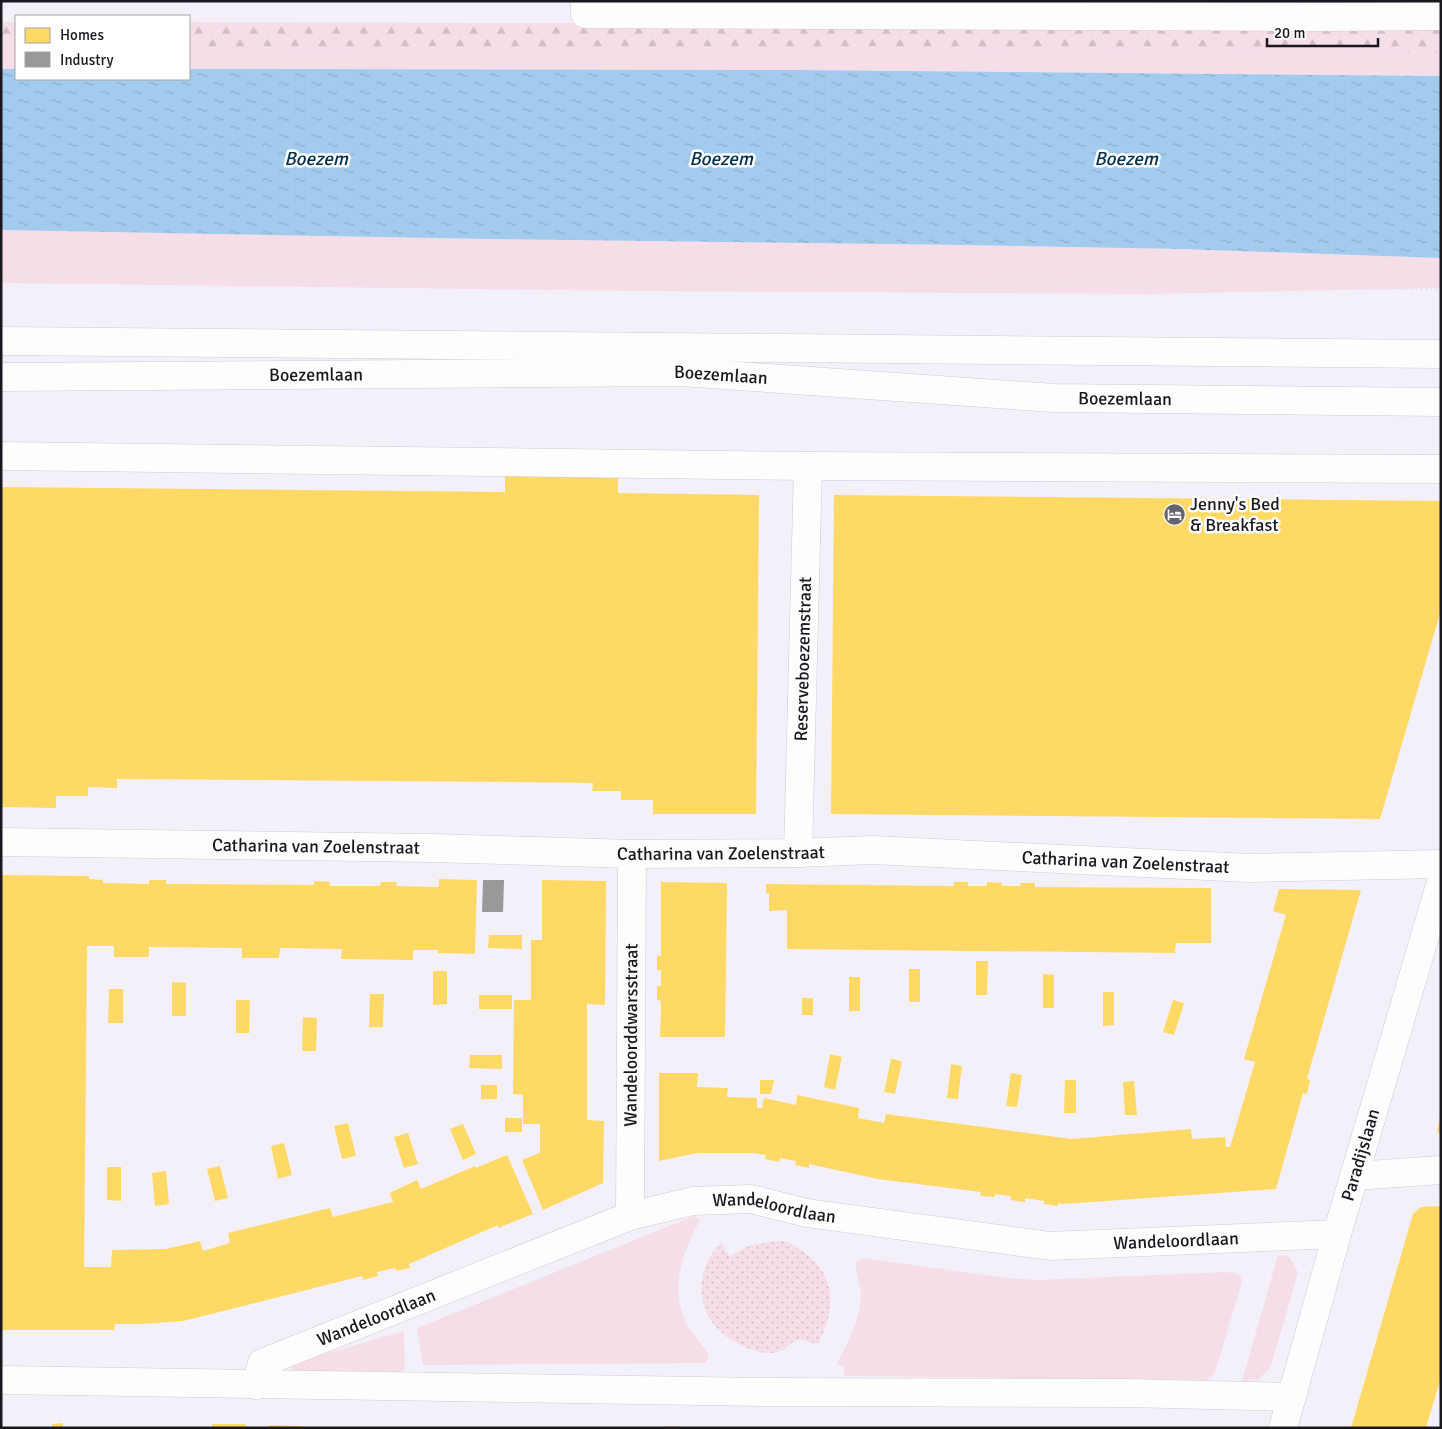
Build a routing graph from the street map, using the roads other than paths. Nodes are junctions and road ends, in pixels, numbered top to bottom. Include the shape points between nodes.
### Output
1 (585, 8) edge
2 (1363, 9) edge
3 (1441, 16) edge
4 (1, 341) edge
5 (1441, 354) edge
6 (1, 377) edge
7 (1441, 402) edge
8 (1, 456) edge
9 (808, 466) junction
10 (1441, 469) edge
11 (1, 842) edge
12 (798, 853) junction
13 (632, 854) junction
14 (1441, 864) edge
15 (1441, 882) edge
16 (1441, 1170) edge
17 (1354, 1176) junction
18 (630, 1216) junction
19 (1337, 1234) junction
20 (1, 1380) edge
21 (256, 1384) junction
22 (1292, 1397) junction
23 (1283, 1428) edge

1 - 2 street
2 - 3 street
4 - 5 street, Boezemlaan
6 - 7 street, Boezemlaan via 682,372 1054,398
8 - 9 street
9 - 10 street
9 - 12 street, Reserveboezemstraat
11 - 13 street, Catharina van Zoelenstraat
12 - 13 street, Catharina van Zoelenstraat
12 - 14 street, Catharina van Zoelenstraat via 872,850 1249,868
13 - 18 street, Wandeloorddwarsstraat
15 - 17 street, Paradijslaan
16 - 17 street
17 - 19 street, Paradijslaan
18 - 19 street, Wandeloordlaan via 693,1201 750,1199 807,1213 1050,1246
18 - 21 street, Wandeloordlaan via 262,1363
19 - 22 street, Paradijslaan
20 - 21 street
21 - 22 street
22 - 23 street, Paradijslaan

